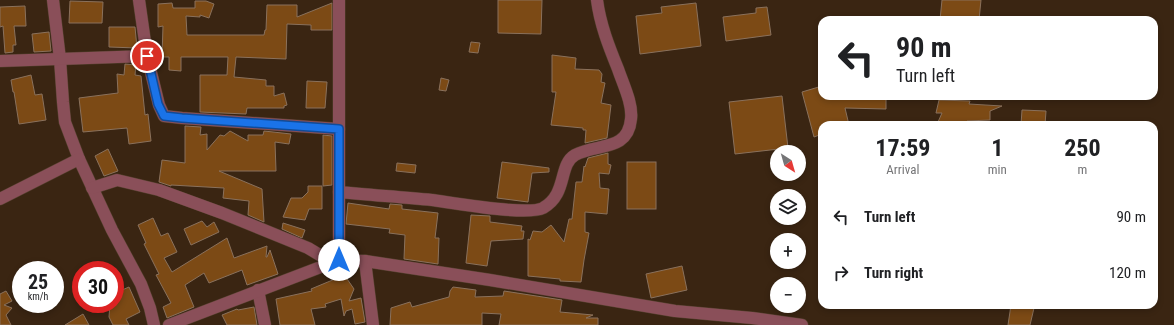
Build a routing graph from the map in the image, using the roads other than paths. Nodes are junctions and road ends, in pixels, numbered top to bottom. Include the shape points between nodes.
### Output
1 (52, 0) edge
2 (139, 0) edge
3 (339, 0) edge
4 (597, 0) edge
5 (147, 56) junction
6 (60, 59) junction
7 (0, 61) edge
8 (339, 129) junction
9 (79, 159) junction
10 (92, 188) junction
11 (339, 192) junction
12 (0, 199) edge
13 (336, 261) junction
14 (364, 261) junction
15 (258, 290) junction
16 (154, 325) edge
17 (169, 325) edge
18 (265, 325) edge
19 (373, 325) edge
20 (802, 325) edge

1 - 6 street
2 - 5 street
3 - 8 street
4 - 11 street via 608,43 628,97 631,118 628,133 618,142 571,158 558,193 551,202 536,210 518,210
5 - 6 street
5 - 8 street via 158,104 164,116
6 - 7 street
6 - 9 street via 65,122
8 - 11 street
9 - 10 street
9 - 12 street
10 - 13 street via 118,180 160,190
10 - 16 street via 141,284
11 - 13 street
13 - 14 street
13 - 15 street
14 - 19 street
14 - 20 street via 675,311
15 - 17 street
15 - 18 street

